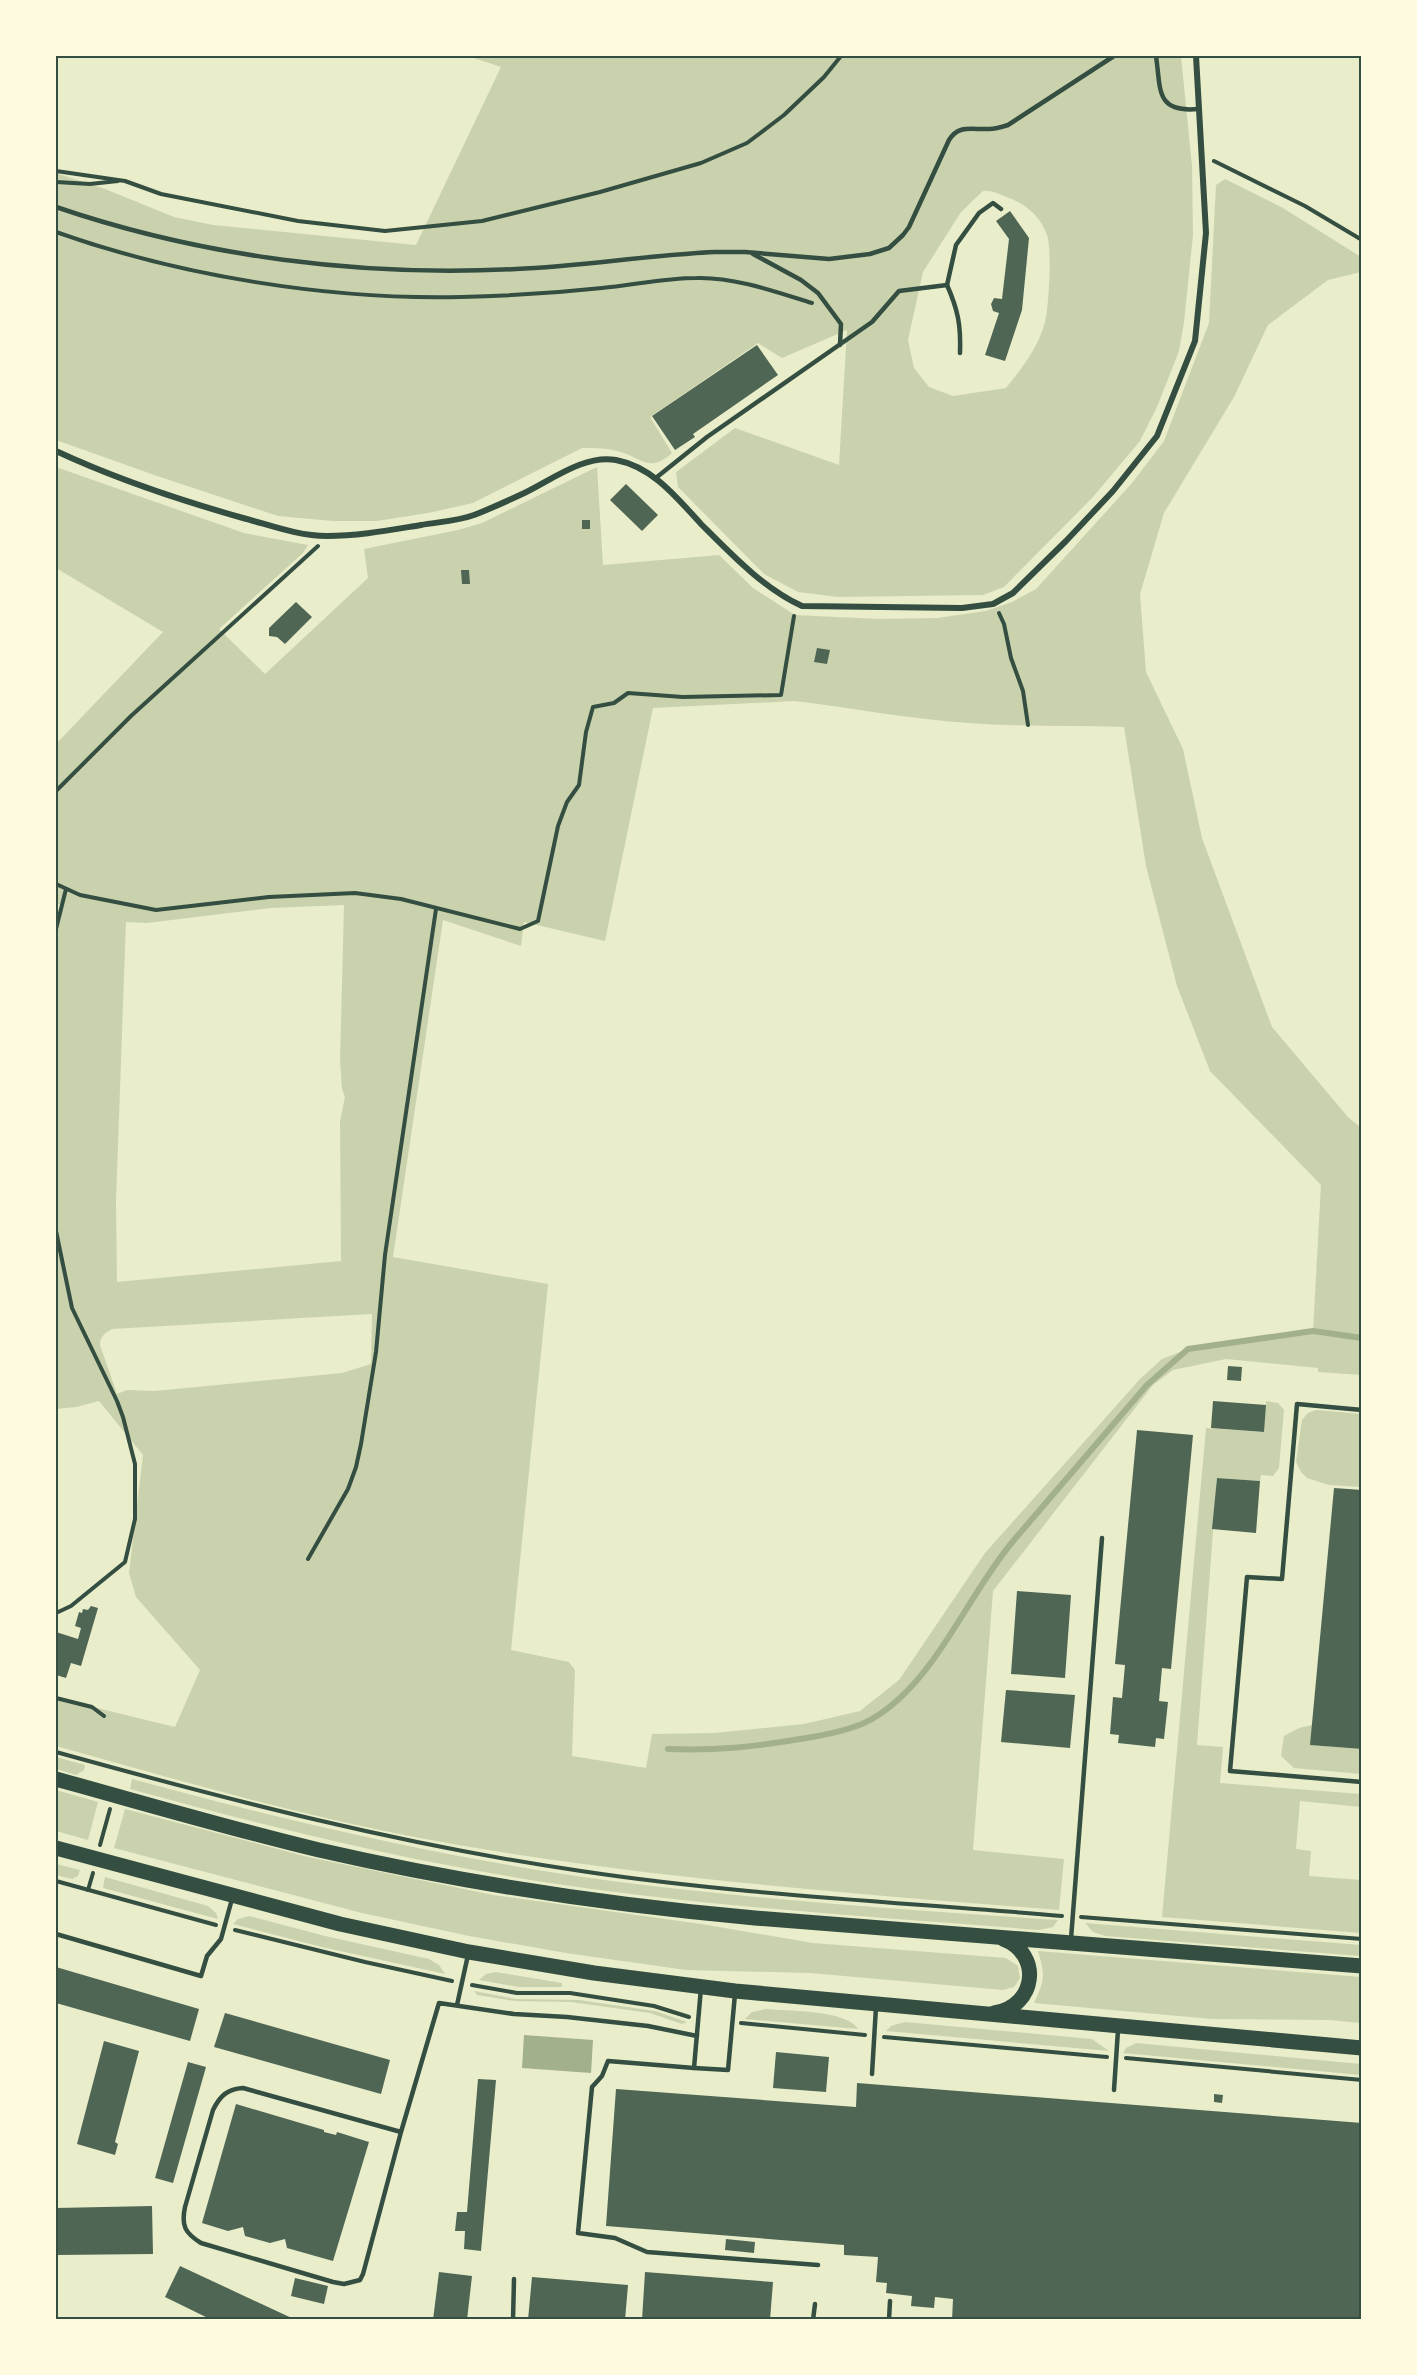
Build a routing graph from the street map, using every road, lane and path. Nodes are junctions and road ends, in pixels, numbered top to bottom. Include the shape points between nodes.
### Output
1 (842, 56) edge
2 (1114, 56) edge
3 (1156, 56) edge
4 (1196, 56) edge
5 (1198, 109) junction
6 (1203, 154) junction
7 (56, 171) edge
8 (124, 181) junction
9 (56, 182) edge
10 (56, 207) edge
11 (1001, 209) dead end
12 (1362, 240) edge
13 (749, 252) junction
14 (947, 285) junction
15 (840, 345) junction
16 (960, 353) dead end
17 (56, 451) edge
18 (657, 477) junction
19 (325, 536) junction
20 (993, 604) junction
21 (802, 606) junction
22 (1029, 725) dead end
23 (56, 791) edge
24 (56, 884) edge
25 (66, 888) junction
26 (436, 909) junction
27 (56, 929) edge
28 (56, 1231) edge
29 (1362, 1410) edge
30 (1102, 1538) dead end
31 (308, 1559) dead end
32 (56, 1613) edge
33 (56, 1698) edge
34 (104, 1716) dead end
35 (56, 1752) edge
36 (56, 1779) edge
37 (1362, 1782) edge
38 (111, 1805) dead end
39 (101, 1844) dead end
40 (56, 1848) edge
41 (93, 1874) dead end
42 (56, 1881) edge
43 (88, 1890) junction
44 (233, 1896) junction
45 (1058, 1915) dead end
46 (1085, 1917) dead end
47 (217, 1925) dead end
48 (231, 1929) dead end
49 (56, 1934) edge
50 (992, 1937) junction
51 (1362, 1939) edge
52 (1071, 1943) junction
53 (469, 1952) junction
54 (1362, 1966) edge
55 (446, 1980) dead end
56 (476, 1986) dead end
57 (701, 1988) junction
58 (735, 1991) junction
59 (876, 2004) junction
60 (458, 2006) junction
61 (976, 2014) junction
62 (687, 2016) dead end
63 (743, 2024) dead end
64 (1118, 2026) junction
65 (859, 2035) dead end
66 (697, 2036) junction
67 (884, 2037) dead end
68 (1362, 2048) edge
69 (1108, 2057) dead end
70 (1123, 2058) dead end
71 (694, 2068) junction
72 (872, 2074) dead end
73 (1362, 2080) edge
74 (1114, 2090) dead end
75 (401, 2132) junction
76 (818, 2265) dead end
77 (514, 2278) dead end
78 (890, 2301) dead end
79 (815, 2304) dead end
80 (513, 2319) edge
81 (813, 2319) edge
82 (889, 2319) edge

1 - 8 path via 784,115 747,143 690,166 482,221 385,231 222,208
2 - 13 lane via 1008,125 955,132 909,227 888,248 829,259
3 - 5 lane via 1164,100 1178,110
4 - 5 street
5 - 6 street
6 - 12 path
6 - 20 street via 1206,233 1195,341 1157,436 1066,541 1013,593
7 - 8 path
8 - 9 path
10 - 13 lane via 226,251 380,269 516,269 687,253
11 - 14 lane via 993,203 982,210 958,242
13 - 15 lane via 818,293 841,324
14 - 15 lane via 899,291 873,322
14 - 16 lane via 961,327
15 - 18 lane via 707,437
17 - 19 street via 173,498 291,531
18 - 19 street via 626,463 596,459 472,516 374,533
18 - 21 street via 753,573
19 - 23 path via 311,554 131,716
20 - 21 street via 962,608
20 - 22 path via 1004,624
21 - 26 path via 792,618 781,695 683,697 628,693 614,703 593,707 579,785 558,825 538,921 520,929
24 - 25 path
25 - 26 path via 80,895 156,910 269,897 355,893 401,899
25 - 27 path
26 - 31 path via 385,1256 376,1353 356,1467 348,1489
28 - 32 path via 72,1308 117,1401 135,1464 135,1519 125,1562 71,1606
29 - 37 lane via 1297,1404 1282,1579 1247,1577 1230,1771
30 - 52 lane
33 - 34 path via 92,1707
35 - 45 path via 315,1821 522,1862 737,1890
36 - 50 main road via 299,1845 490,1884 690,1912
38 - 39 path
40 - 44 main road
41 - 43 path
42 - 43 path
43 - 47 path
44 - 49 lane via 221,1939 207,1956 201,1976
44 - 53 main road
46 - 51 path
48 - 55 path
50 - 52 main road
50 - 61 main road via 1010,1942 1023,1953 1029,1967 1029,1982 1012,2007
52 - 54 main road
53 - 57 main road
53 - 60 lane
56 - 62 path via 649,2005
57 - 58 main road
57 - 66 lane
58 - 59 main road
58 - 71 lane via 728,2070
59 - 61 main road
59 - 72 lane
60 - 66 lane via 648,2026
60 - 75 lane via 439,2003
61 - 64 main road
63 - 65 path
64 - 68 main road
64 - 74 lane
66 - 71 lane
67 - 69 path
70 - 73 path
71 - 76 lane via 608,2061 592,2087 578,2233 615,2238 647,2252
75 - 75 lane via 360,2280 344,2284 322,2279 201,2243 184,2228 185,2207 213,2110 226,2092 243,2088
77 - 80 lane
78 - 82 lane
79 - 81 lane

